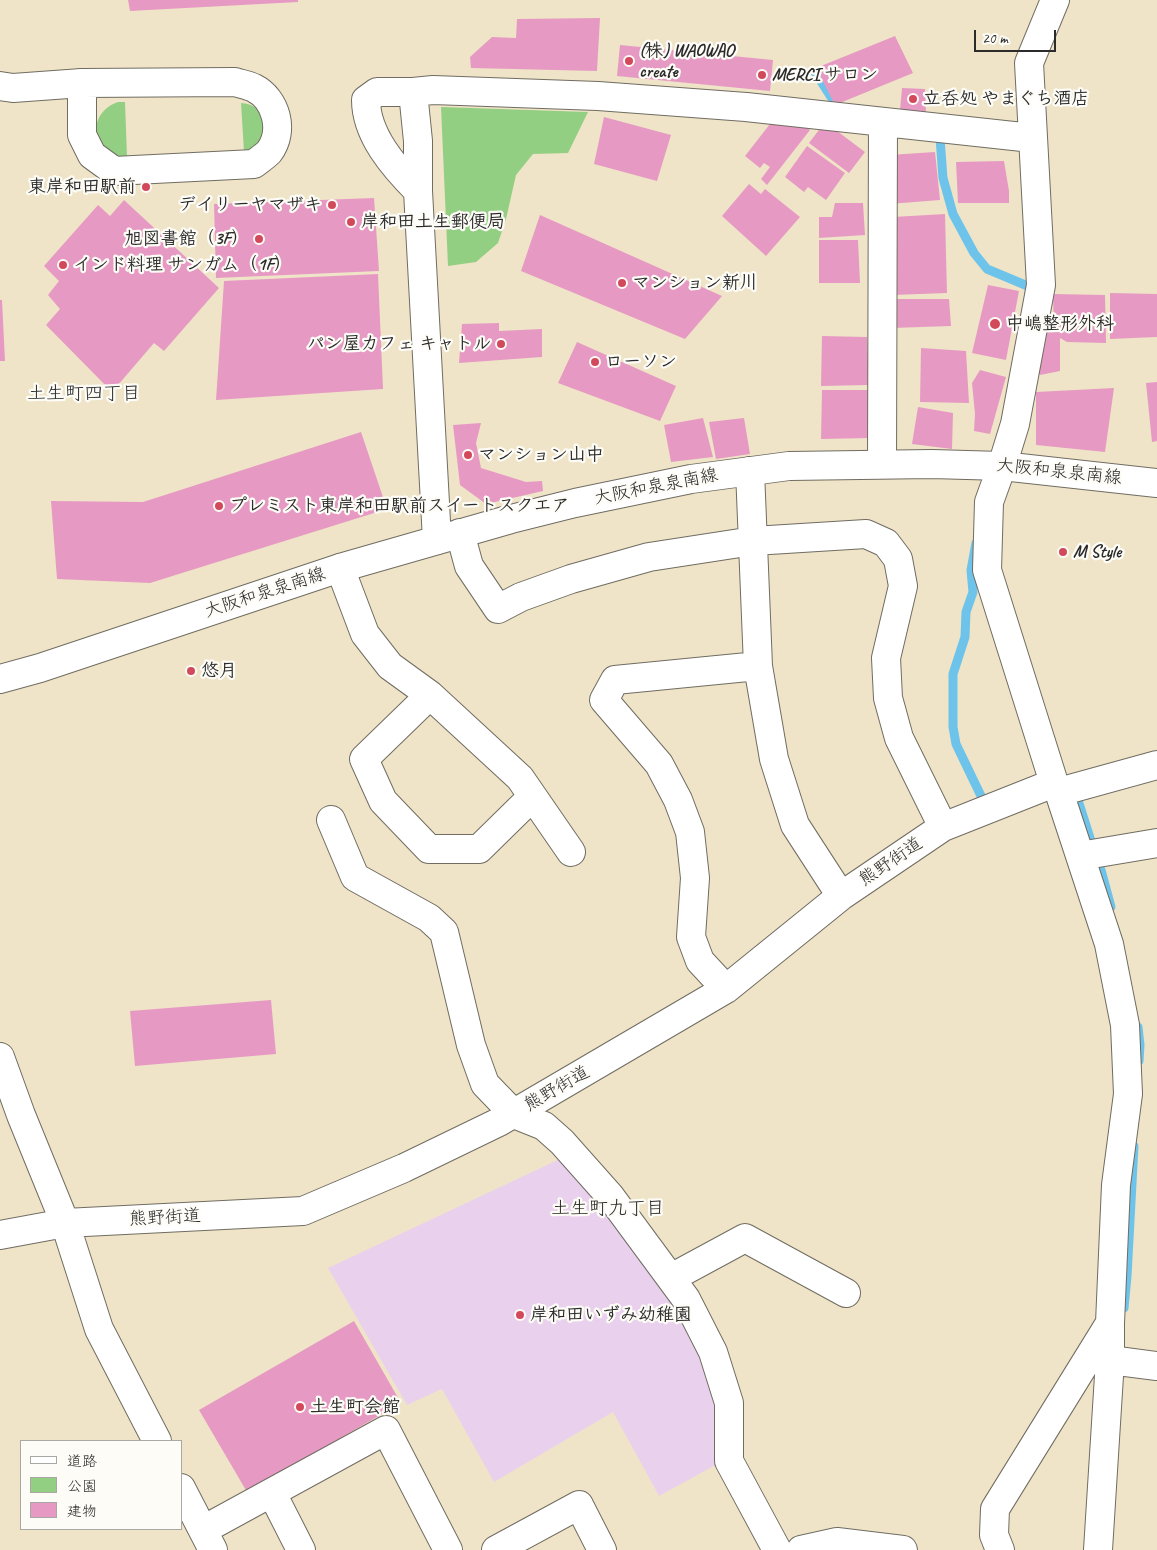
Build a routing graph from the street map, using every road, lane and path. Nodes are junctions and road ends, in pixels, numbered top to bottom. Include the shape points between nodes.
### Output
1 (1055, 0) edge
2 (82, 83) junction
3 (0, 86) edge
4 (413, 92) junction
5 (883, 122) junction
6 (1032, 138) junction
7 (418, 190) junction
8 (882, 464) junction
9 (1002, 466) junction
10 (750, 471) junction
11 (1157, 483) edge
12 (448, 536) junction
13 (753, 541) junction
14 (340, 568) junction
15 (758, 666) junction
16 (0, 679) edge
17 (430, 696) junction
18 (1157, 765) edge
19 (1056, 788) junction
20 (532, 797) junction
21 (331, 820) dead end
22 (943, 827) junction
23 (1157, 843) edge
24 (571, 852) dead end
25 (1080, 856) junction
26 (841, 896) junction
27 (726, 989) junction
28 (0, 1058) edge
29 (514, 1114) junction
30 (65, 1222) junction
31 (0, 1235) edge
32 (671, 1278) junction
33 (846, 1293) dead end
34 (1110, 1324) junction
35 (1110, 1360) junction
36 (1157, 1366) edge
37 (156, 1440) edge
38 (182, 1490) edge
39 (272, 1492) junction
40 (208, 1540) edge
41 (301, 1550) edge
42 (448, 1550) edge
43 (496, 1550) edge
44 (602, 1550) edge
45 (777, 1550) edge
46 (801, 1550) edge
47 (903, 1550) edge
48 (1000, 1550) edge
49 (1098, 1550) edge

1 - 6 street via 1029,63
2 - 2 street via 235,82 254,88 268,98 277,116 277,134 269,151 254,164 114,171 92,155 82,135
2 - 3 street
4 - 5 street via 598,96
4 - 7 street
4 - 7 street via 376,92 366,100 366,112 372,131 398,172
5 - 6 street
5 - 8 street
6 - 9 street via 1041,285 1015,424
7 - 12 street
8 - 9 street, 大阪和泉泉南線
8 - 10 street, 大阪和泉泉南線 via 789,466
9 - 11 street, 大阪和泉泉南線
9 - 19 street via 988,502 987,570
10 - 12 street, 大阪和泉泉南線 via 638,489
10 - 13 street
12 - 13 street via 498,609 570,579 649,557
12 - 14 street, 大阪和泉泉南線
13 - 15 street
13 - 22 street via 866,534 886,543 898,559 903,586 886,658 888,698 899,738
14 - 16 street, 大阪和泉泉南線
14 - 17 street via 365,634 390,666
15 - 26 street via 774,759 795,824
15 - 27 street via 614,680 604,700 659,764 678,800 690,832 696,878 691,937 700,961
17 - 20 street via 520,778
17 - 20 street via 364,759 383,801 429,849 479,848
18 - 19 street, 熊野街道
19 - 22 street, 熊野街道
19 - 25 street
20 - 24 street
21 - 29 street via 355,878 429,918 444,932 471,1045 485,1084
22 - 26 street, 熊野街道
23 - 25 street
25 - 34 street via 1109,944 1125,1025 1128,1094 1116,1184
26 - 27 street, 熊野街道
27 - 29 street, 熊野街道
28 - 30 street
29 - 30 street, 熊野街道 via 404,1168 303,1211
29 - 32 street via 544,1126 562,1142 610,1196
30 - 31 street, 熊野街道
30 - 37 street via 100,1329
32 - 33 street via 745,1238
32 - 45 street via 686,1299 713,1352 729,1403 729,1460
34 - 35 street
34 - 48 street via 995,1509 994,1534
35 - 36 street
35 - 49 street
38 - 40 street
39 - 40 street
39 - 41 street
39 - 42 street via 386,1430
43 - 44 street via 579,1506
46 - 47 street via 837,1542

